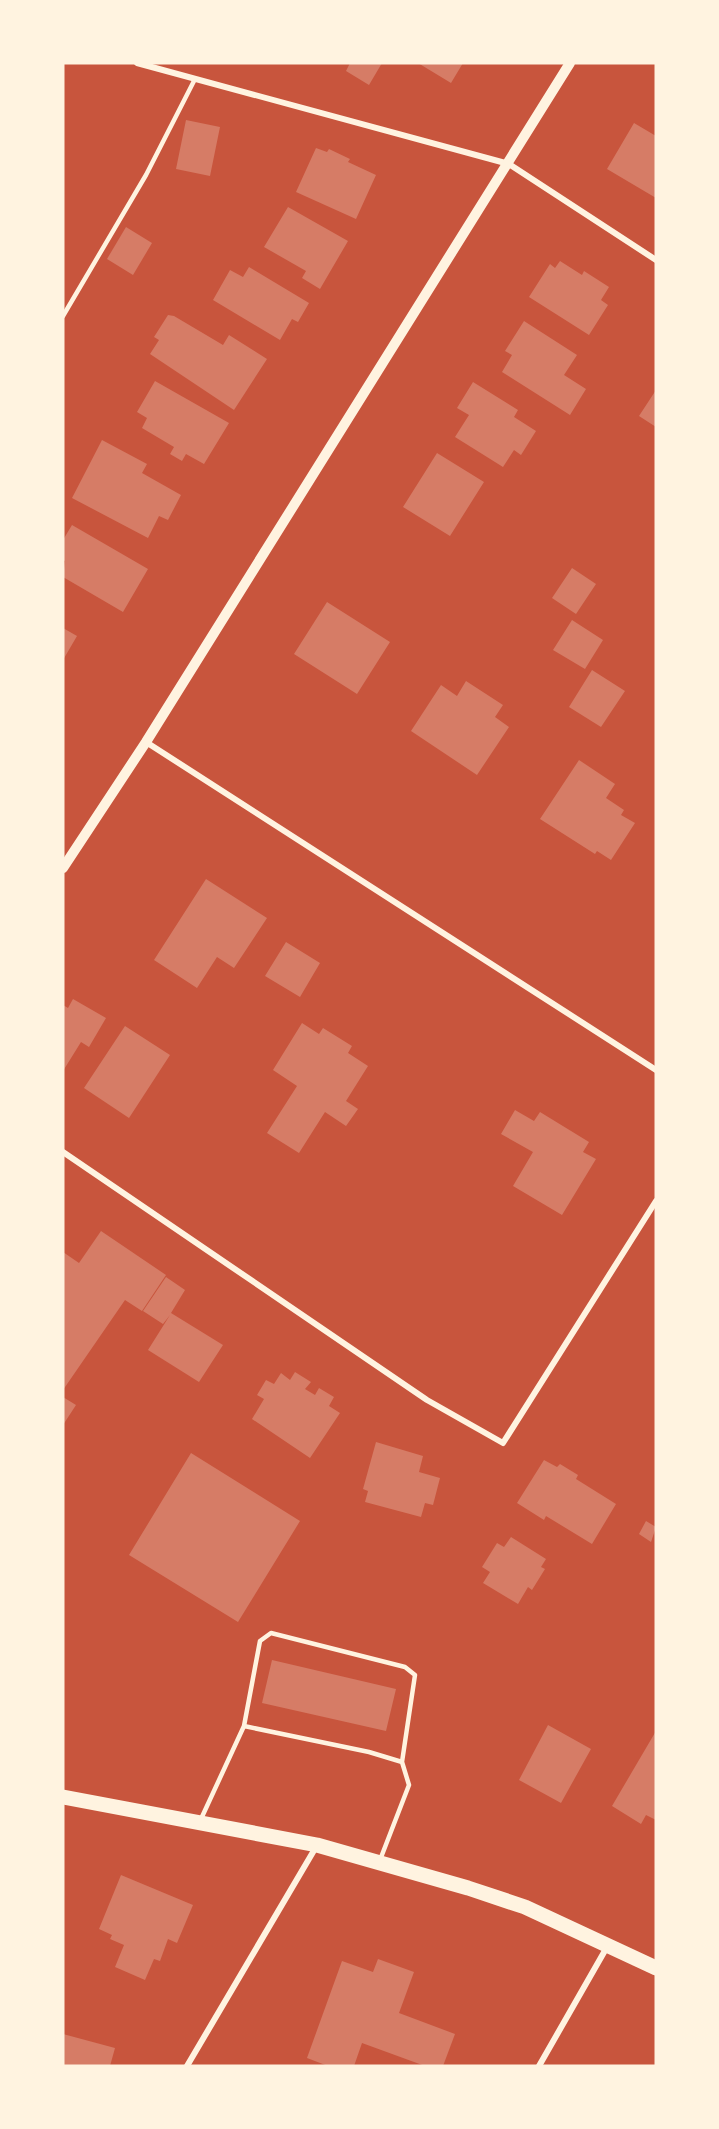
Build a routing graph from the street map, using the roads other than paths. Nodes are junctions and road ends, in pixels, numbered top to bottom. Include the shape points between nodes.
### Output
1 (137, 63) edge
2 (570, 63) edge
3 (195, 79) junction
4 (509, 164) junction
5 (656, 260) edge
6 (63, 316) edge
7 (146, 742) junction
8 (63, 868) edge
9 (656, 1070) edge
10 (63, 1152) edge
11 (656, 1201) edge
12 (244, 1726) junction
13 (402, 1762) junction
14 (63, 1797) edge
15 (200, 1823) junction
16 (317, 1845) junction
17 (379, 1863) junction
18 (609, 1944) junction
19 (656, 1968) edge
20 (187, 2066) edge
21 (538, 2066) edge

1 - 3 street
2 - 4 street
3 - 4 street
3 - 6 lane via 146,175
4 - 5 street
4 - 7 street
7 - 8 street
7 - 9 street
10 - 11 street via 427,1400 503,1443
12 - 13 lane
12 - 13 lane via 260,1641 271,1634 405,1667 415,1675
12 - 15 lane
13 - 17 lane via 409,1785
14 - 15 main road
15 - 16 main road
16 - 17 main road
16 - 20 street
17 - 18 main road via 525,1907
18 - 19 main road
18 - 21 street

